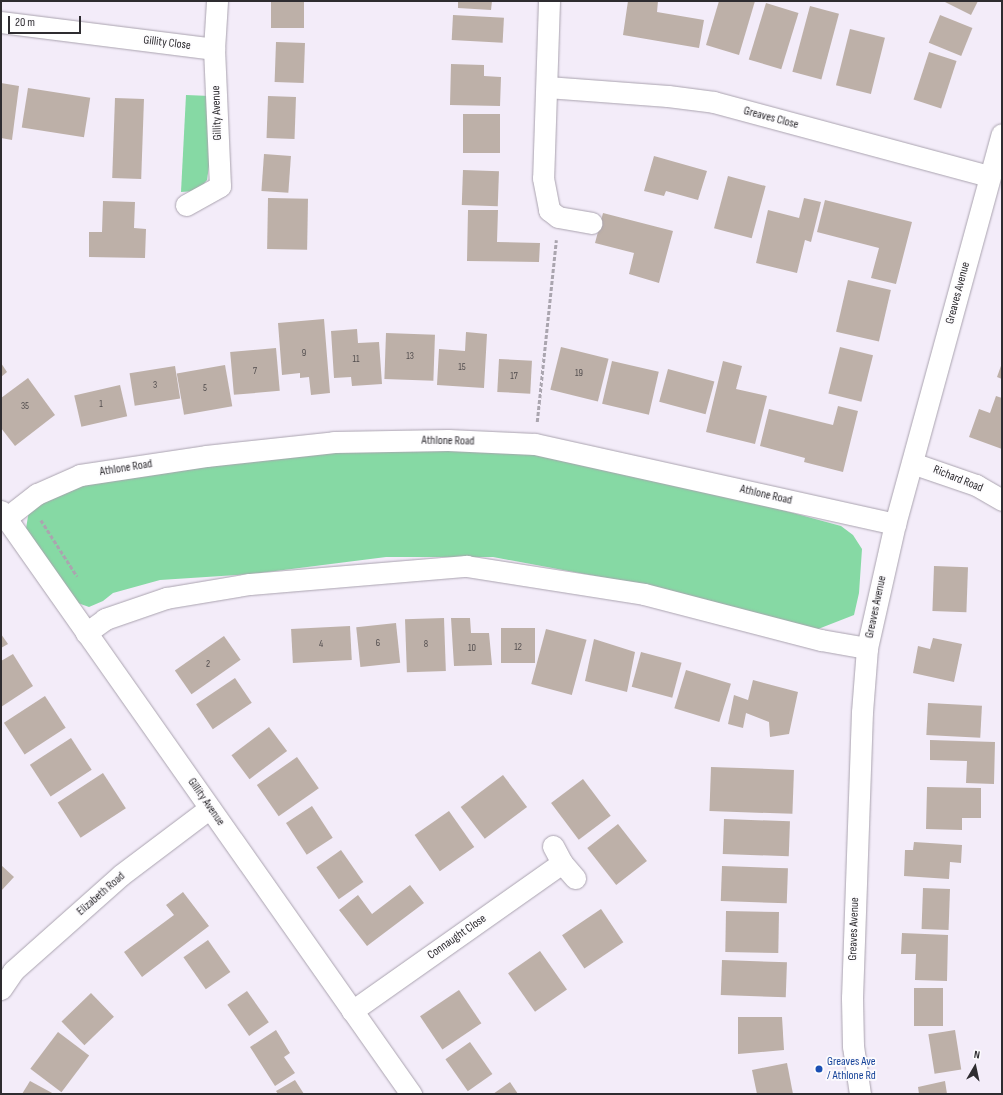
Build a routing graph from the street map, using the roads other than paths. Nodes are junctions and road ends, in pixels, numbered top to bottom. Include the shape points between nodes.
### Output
1 (217, 1) edge
2 (549, 1) edge
3 (1, 22) edge
4 (214, 48) junction
5 (547, 87) junction
6 (1002, 134) edge
7 (989, 176) junction
8 (186, 205) dead end
9 (591, 223) dead end
10 (912, 463) junction
11 (1002, 500) edge
12 (4, 514) edge
13 (895, 524) junction
14 (86, 632) junction
15 (867, 648) junction
16 (210, 808) junction
17 (564, 862) dead end
18 (1, 989) edge
19 (352, 1011) junction
20 (411, 1094) edge
21 (860, 1094) edge

1 - 4 street, Gillity Avenue
2 - 5 street
3 - 4 street, Gillity Close
4 - 8 street, Gillity Avenue via 220,186
5 - 7 street, Greaves Close via 714,102
5 - 9 street via 543,178 549,210 558,217
6 - 7 street, Greaves Avenue
7 - 10 street, Greaves Avenue
10 - 11 street, Richard Road via 976,485
10 - 13 street, Greaves Avenue
12 - 13 street, Athlone Road via 28,499 80,475 206,456 326,443 448,440 535,444
12 - 14 street, Gillity Avenue
13 - 15 street, Greaves Avenue
14 - 15 street via 105,620 166,598 342,574 466,566 644,594 821,640
14 - 16 street, Gillity Avenue
15 - 21 street, Greaves Avenue via 862,712 852,998 853,1046
16 - 18 street, Elizabeth Road via 122,875 13,971
16 - 19 street, Gillity Avenue
17 - 19 street, Connaught Close
19 - 20 street, Gillity Avenue

